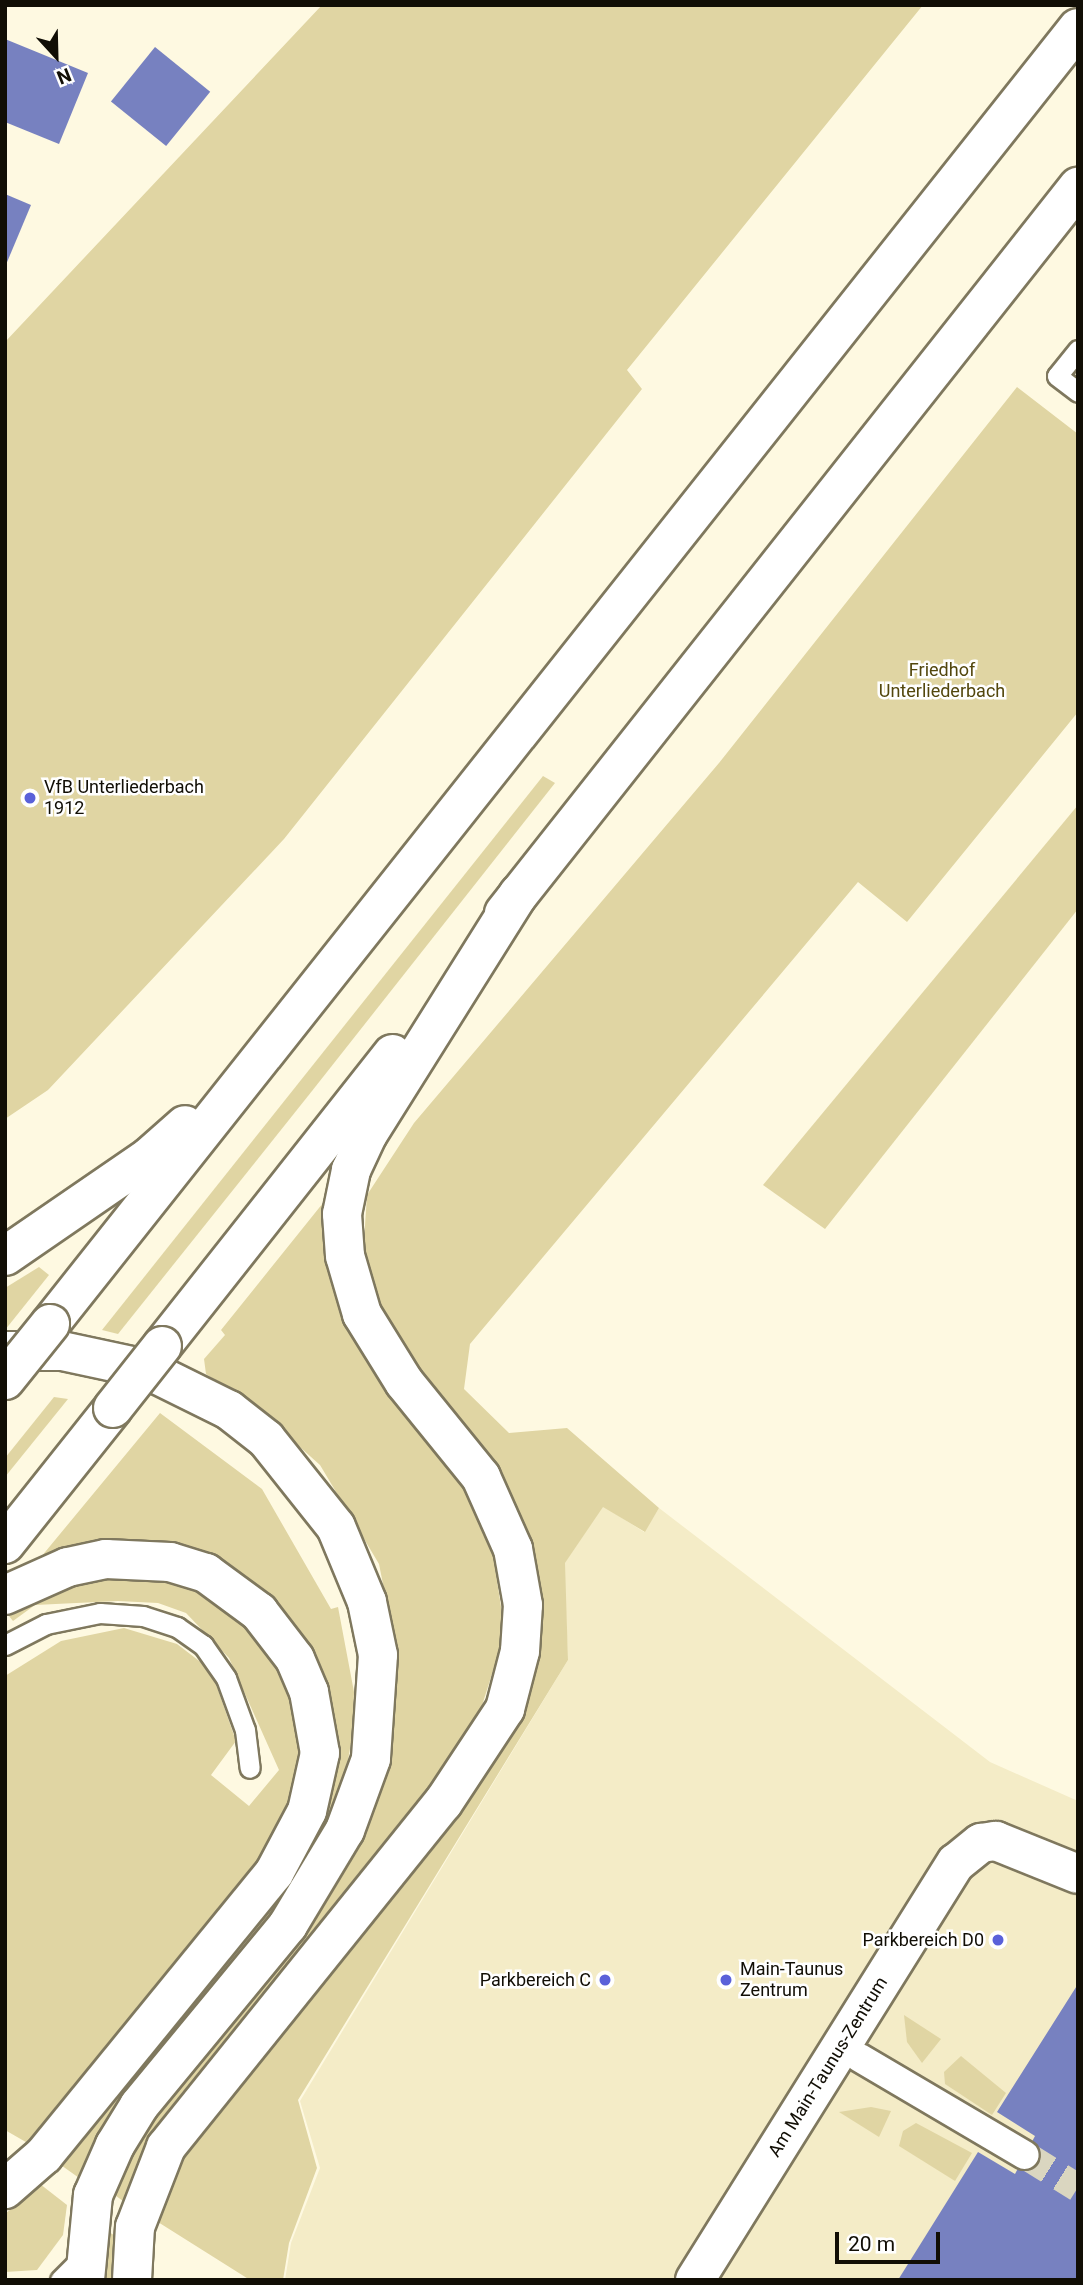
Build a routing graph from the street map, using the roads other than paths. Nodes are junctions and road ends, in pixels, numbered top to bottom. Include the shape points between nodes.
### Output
1 (1078, 28) edge
2 (1078, 187) edge
3 (1078, 350) edge
4 (1078, 392) edge
5 (519, 893) junction
6 (267, 1050) junction
7 (5, 1256) edge
8 (5, 1351) edge
9 (5, 1380) edge
10 (5, 1544) edge
11 (5, 1595) edge
12 (5, 1645) edge
13 (250, 1768) dead end
14 (1078, 1874) edge
15 (860, 2058) dead end
16 (1025, 2155) tunnel mouth
17 (5, 2189) edge
18 (77, 2271) edge
19 (132, 2280) edge
20 (695, 2280) edge

1 - 6 main road
2 - 5 main road
3 - 4 lane via 1057,376
5 - 10 main road, bridge
5 - 19 main road via 368,1134 351,1170 342,1214 345,1256 362,1314 404,1382 481,1477 513,1549 523,1605 520,1651 505,1709 443,1803 166,2147 135,2227
6 - 7 main road via 149,1157
6 - 9 main road, bridge
8 - 18 main road via 62,1350 146,1369 229,1410 267,1439 336,1527 367,1602 378,1655 371,1759 345,1830 288,1925 121,2136 93,2195
11 - 17 main road via 68,1567 106,1559 170,1562 206,1573 259,1612 295,1659 309,1692 320,1753 307,1811 274,1873 44,2155
12 - 13 lane via 46,1624 100,1613 143,1616 177,1627 203,1645 226,1678 245,1730
14 - 20 main road, Am Main-Taunus-Zentrum via 996,1841 981,1843 956,1863
15 - 16 street

